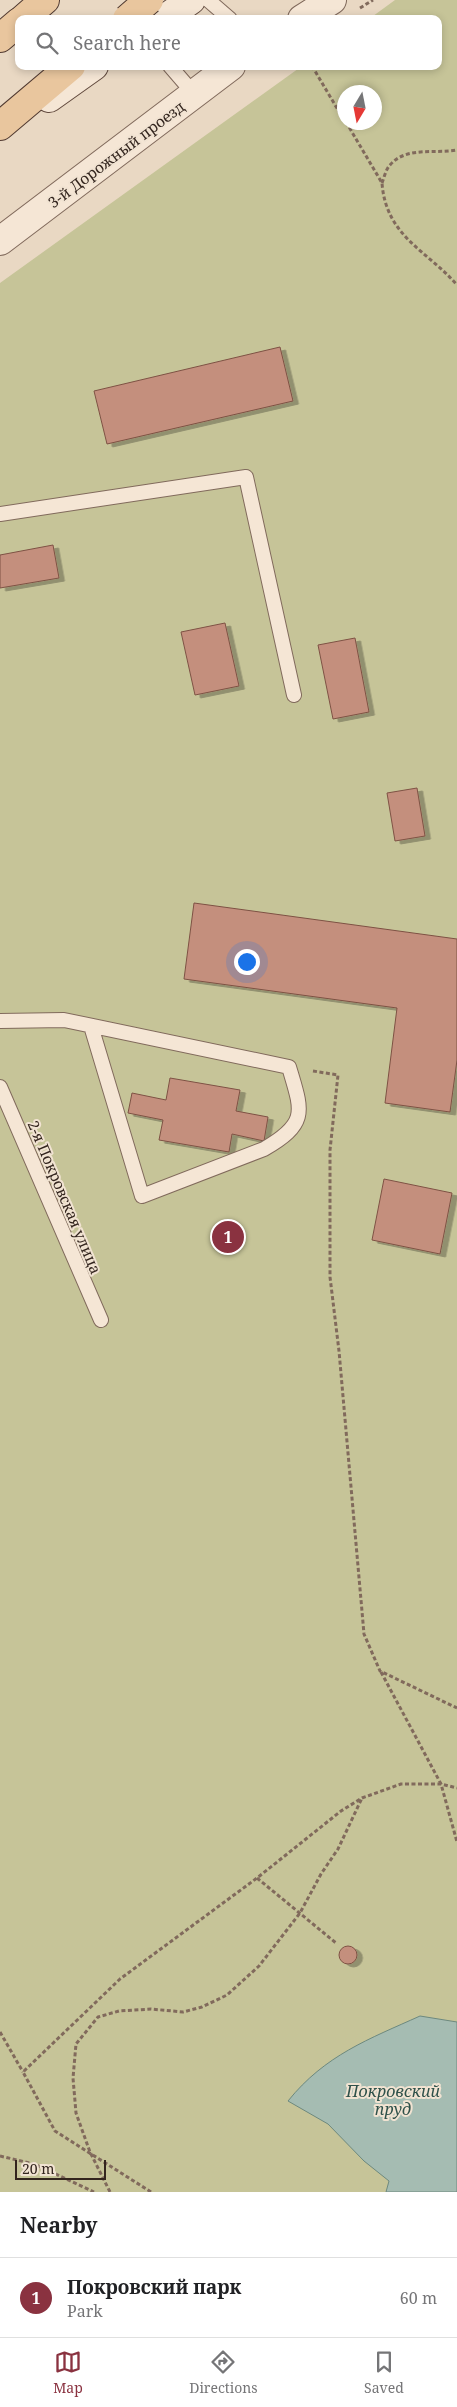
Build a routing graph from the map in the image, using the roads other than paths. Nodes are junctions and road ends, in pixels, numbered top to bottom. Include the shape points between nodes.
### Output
1 (44, 0) edge
2 (149, 0) edge
3 (191, 0) edge
4 (208, 0) edge
5 (332, 0) edge
6 (27, 15) edge
7 (132, 15) edge
8 (170, 15) edge
9 (225, 15) edge
10 (308, 15) edge
11 (15, 25) edge
12 (0, 38) edge
13 (53, 70) edge
14 (66, 70) edge
15 (88, 70) edge
16 (173, 70) edge
17 (226, 70) edge
18 (195, 95) junction
19 (0, 114) edge
20 (0, 126) edge
21 (0, 131) edge
22 (3, 233) edge
23 (0, 514) edge
24 (294, 695) dead end
25 (0, 1021) edge
26 (91, 1026) junction
27 (0, 1087) edge
28 (101, 1320) dead end

1 - 6 main road
2 - 7 main road, bridge
3 - 8 street
4 - 9 lane
5 - 10 street
11 - 12 main road
13 - 19 lane
14 - 20 main road
15 - 21 street
16 - 18 lane
17 - 18 street, 3-й Дорожный проезд
18 - 22 street, 3-й Дорожный проезд
23 - 24 lane via 246,477
25 - 26 lane via 64,1020
26 - 26 lane via 289,1067 301,1107 295,1126 282,1139 264,1149 142,1196
27 - 28 lane, 2-я Покровская улица

